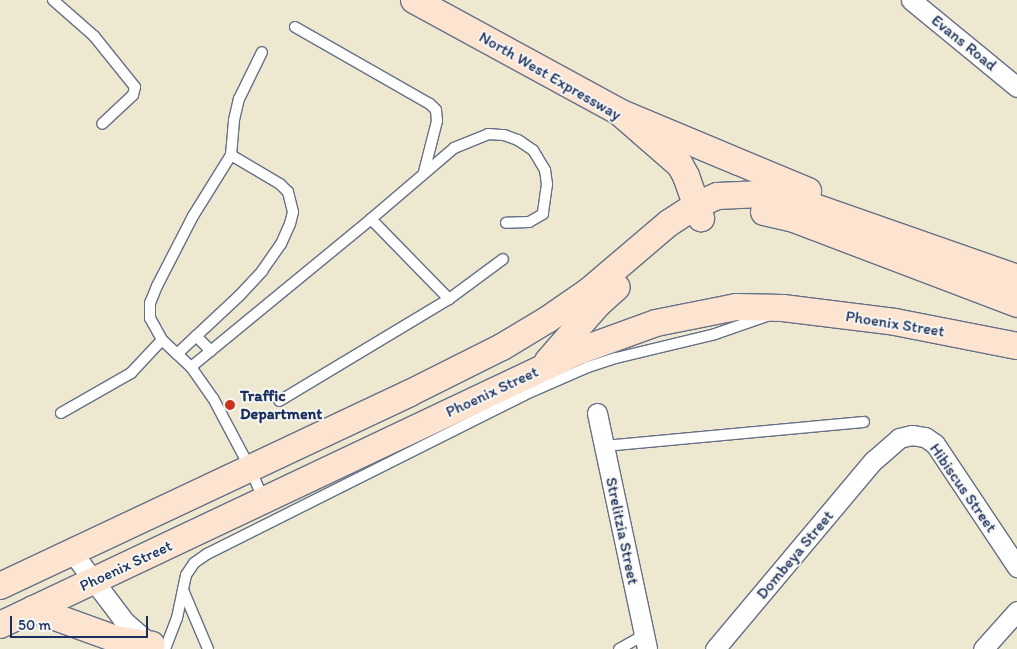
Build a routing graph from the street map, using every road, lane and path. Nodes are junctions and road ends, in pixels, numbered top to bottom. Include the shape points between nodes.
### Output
1 (53, 0) edge
2 (414, 0) edge
3 (911, 0) edge
4 (295, 27) dead end
5 (262, 52) dead end
6 (1017, 87) edge
7 (619, 112) junction
8 (102, 124) dead end
9 (231, 155) junction
10 (424, 172) junction
11 (699, 211) junction
12 (371, 219) junction
13 (506, 223) dead end
14 (503, 259) dead end
15 (972, 263) junction
16 (1017, 278) edge
17 (449, 299) junction
18 (1017, 304) edge
19 (783, 308) junction
20 (196, 336) junction
21 (162, 340) junction
22 (1017, 346) edge
23 (211, 351) junction
24 (177, 354) junction
25 (191, 368) junction
26 (541, 369) junction
27 (279, 401) dead end
28 (61, 413) dead end
29 (597, 413) dead end
30 (864, 422) dead end
31 (604, 446) junction
32 (873, 461) joint
33 (250, 468) junction
34 (263, 500) junction
35 (72, 552) junction
36 (1017, 567) edge
37 (94, 581) junction
38 (0, 586) edge
39 (182, 589) junction
40 (33, 609) junction
41 (1017, 611) edge
42 (0, 624) edge
43 (646, 642) edge
44 (159, 648) edge
45 (208, 649) edge
46 (619, 649) edge
47 (715, 649) edge
48 (984, 649) edge

1 - 8 lane via 94,36 135,88 133,95
2 - 7 main road, North West Expressway
3 - 6 street, Evans Road
4 - 10 lane via 436,110 437,121
5 - 9 lane via 239,99
7 - 11 main road, North West Expressway via 680,165
7 - 15 main road via 862,213
9 - 20 lane via 280,184 288,192 293,212 281,244 262,271
9 - 21 lane via 193,216 150,303 150,318
10 - 12 lane
10 - 13 lane via 471,139 488,134 518,140 533,150 545,170 544,209 534,221
11 - 15 main road via 717,196 762,194 806,204
11 - 18 main road via 749,209 791,218
11 - 26 main road via 598,304
11 - 33 main road via 669,223 589,291 502,347
12 - 17 lane
12 - 23 lane
14 - 17 lane
15 - 16 main road
17 - 27 lane
19 - 22 main road, Phoenix Street via 895,322
19 - 26 main road, Phoenix Street via 736,308 656,323
19 - 39 lane via 743,326 588,367 524,395 207,554 194,563
20 - 23 lane
20 - 24 lane
21 - 24 lane
21 - 28 lane via 131,373
23 - 25 lane
24 - 25 lane
25 - 33 lane via 213,398
26 - 34 main road, Phoenix Street
29 - 31 street, Strelitzia Street
30 - 31 lane
31 - 43 street, Strelitzia Street
32 - 36 street, Hibiscus Street via 899,438 925,437 935,444
32 - 47 street, Dombeya Street
33 - 34 lane
33 - 35 main road
34 - 37 main road, Phoenix Street
35 - 37 street
35 - 38 main road
37 - 40 main road, Phoenix Street
37 - 44 street via 125,622
39 - 44 lane via 177,618
39 - 45 lane
40 - 42 main road, Phoenix Street
40 - 44 main road via 116,639
41 - 48 street
43 - 46 lane

